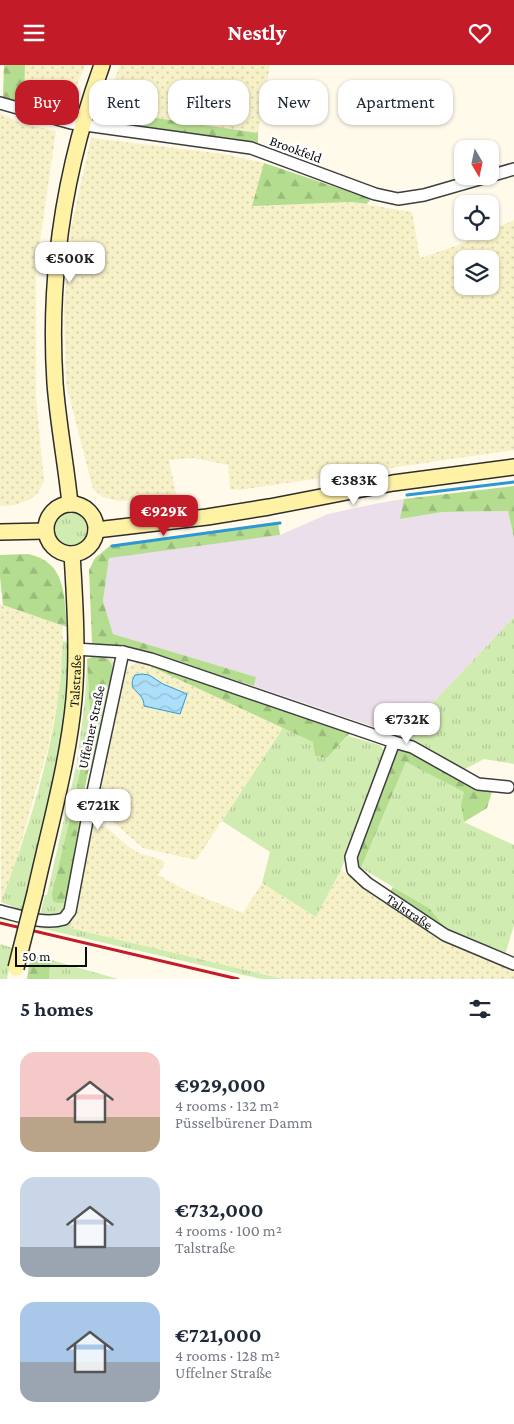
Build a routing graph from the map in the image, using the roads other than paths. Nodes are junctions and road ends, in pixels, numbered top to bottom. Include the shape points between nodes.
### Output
1 (102, 65) edge
2 (0, 103) edge
3 (82, 124) junction
4 (514, 169) edge
5 (514, 467) edge
6 (70, 504) junction
7 (96, 530) junction
8 (46, 531) junction
9 (0, 532) edge
10 (72, 555) junction
11 (75, 649) junction
12 (123, 652) junction
13 (394, 742) junction
14 (508, 787) dead end
15 (0, 911) edge
16 (514, 964) edge
17 (15, 973) edge

1 - 3 street
2 - 3 street, Brookfeld
3 - 4 street, Brookfeld via 251,148 398,199 424,195
3 - 6 street via 60,227 54,307 55,383
5 - 7 street via 393,483 207,517
6 - 7 street via 78,505 91,514
6 - 8 street via 50,516
7 - 10 street via 92,544
8 - 9 street
8 - 10 street via 51,545 64,554
10 - 11 street
11 - 12 street, Talstraße
11 - 17 street, Talstraße, bridge via 74,699 67,751
12 - 13 street, Talstraße
12 - 15 street, Uffelner Straße via 88,810 70,911 64,919 57,921
13 - 14 street, Talstraße via 412,747 478,784
13 - 16 street, Talstraße via 351,857 353,870 367,883 445,935

